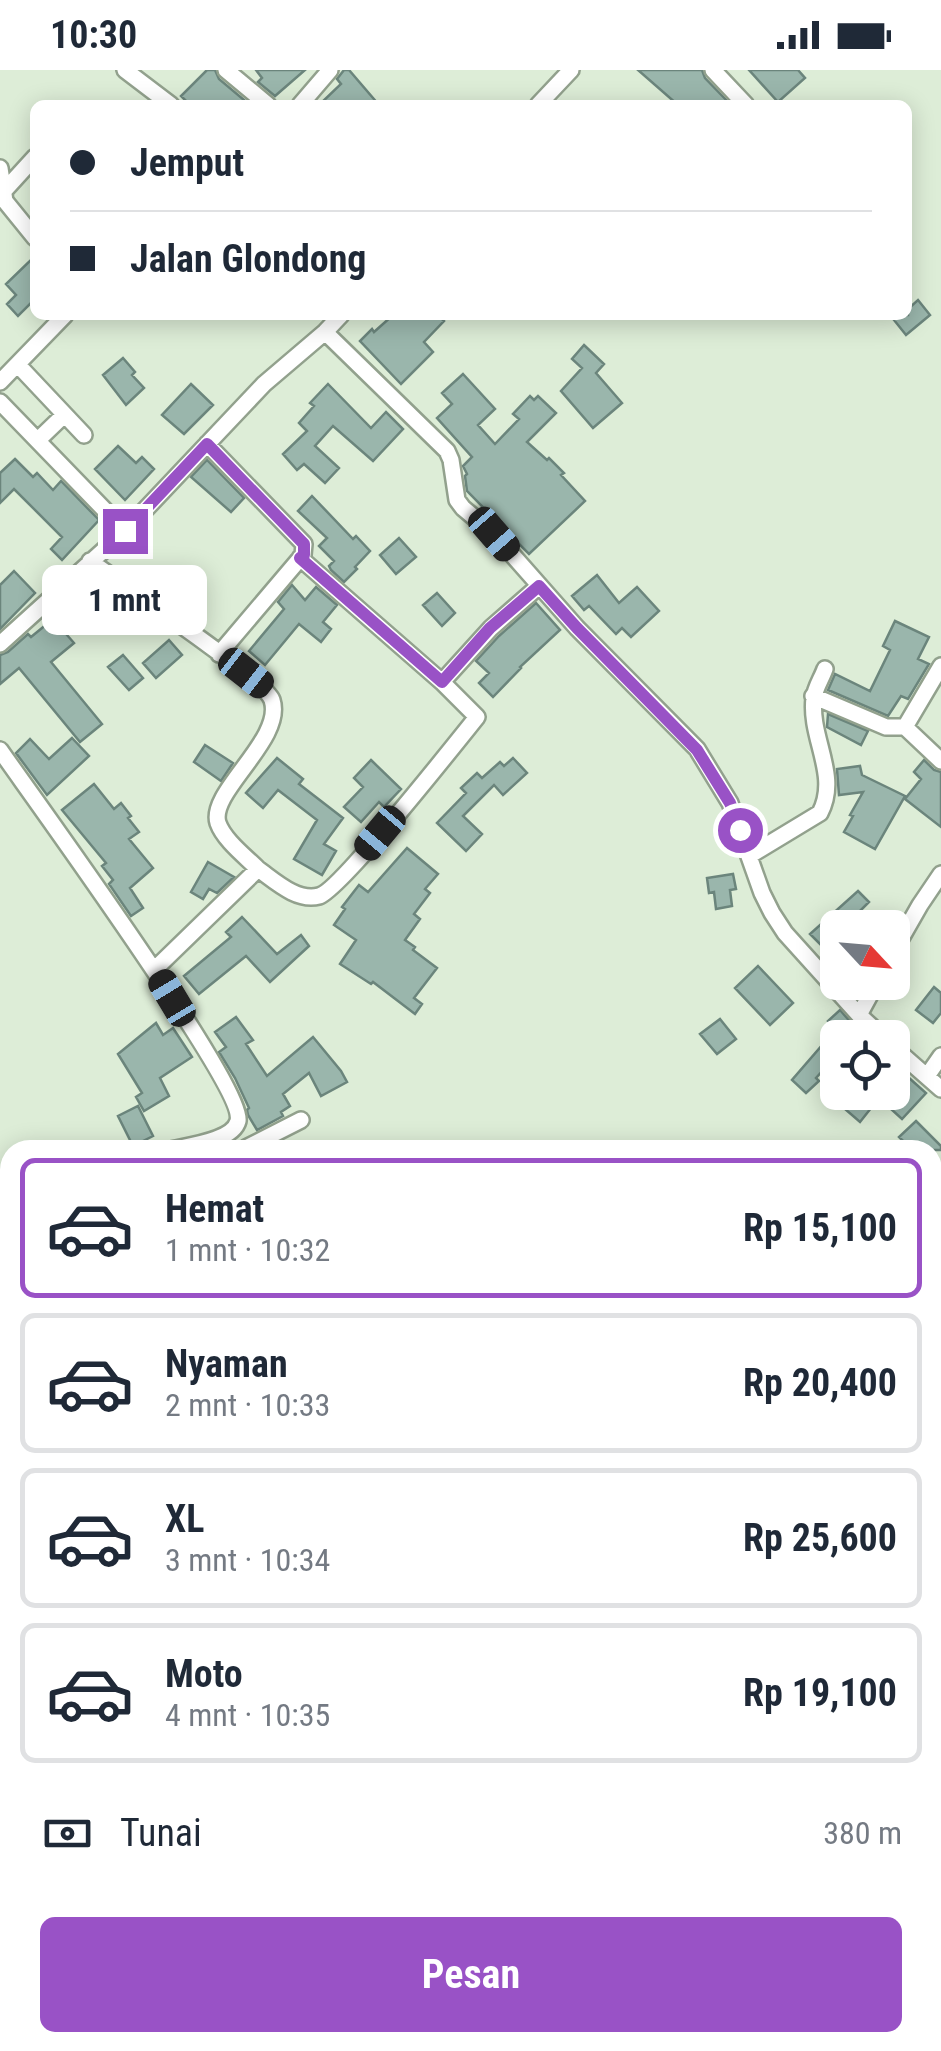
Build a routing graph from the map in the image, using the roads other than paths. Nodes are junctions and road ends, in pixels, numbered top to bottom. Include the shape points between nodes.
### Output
1 (125, 70) edge
2 (226, 70) edge
3 (330, 70) edge
4 (572, 70) edge
5 (713, 70) edge
6 (164, 100) edge
7 (262, 100) edge
8 (304, 100) edge
9 (543, 100) edge
10 (741, 100) edge
11 (30, 164) edge
12 (0, 168) edge
13 (3, 200) edge
14 (30, 232) edge
15 (59, 320) edge
16 (336, 320) edge
17 (325, 332) junction
18 (18, 366) junction
19 (0, 382) edge
20 (0, 402) edge
21 (64, 414) junction
22 (84, 435) dead end
23 (38, 440) junction
24 (207, 444) junction
25 (125, 531) junction
26 (300, 558) junction
27 (90, 562) junction
28 (539, 586) junction
29 (0, 644) edge
30 (219, 654) junction
31 (941, 666) edge
32 (826, 669) dead end
33 (442, 682) junction
34 (814, 696) junction
35 (906, 727) junction
36 (0, 750) edge
37 (941, 762) edge
38 (750, 856) junction
39 (258, 869) junction
40 (941, 874) edge
41 (910, 922) edge
42 (155, 968) junction
43 (867, 1000) edge
44 (858, 1015) junction
45 (864, 1020) edge
46 (941, 1056) edge
47 (910, 1061) edge
48 (927, 1076) junction
49 (941, 1089) edge
50 (301, 1120) dead end
51 (237, 1125) junction
52 (213, 1140) edge
53 (243, 1140) edge
54 (263, 1140) edge

1 - 6 street
2 - 7 street
3 - 8 street
4 - 9 street
5 - 10 street
11 - 13 street
12 - 13 street
13 - 14 street
15 - 18 street
16 - 17 street
17 - 24 street
17 - 28 street via 447,451 457,500
18 - 19 street
18 - 21 street
20 - 23 street
21 - 22 street
21 - 23 street
23 - 25 street
24 - 25 street
24 - 26 street via 304,544
25 - 27 street
26 - 30 street
26 - 33 street
27 - 29 street
27 - 30 street
28 - 33 street
28 - 38 street via 697,750 730,803
30 - 39 street via 263,686 274,709 266,735 217,816
31 - 35 street
32 - 34 street
33 - 39 street via 477,717 327,893 298,894
34 - 35 street via 886,727
34 - 38 street via 826,802 820,813
35 - 37 street
36 - 42 street
38 - 44 street via 786,933
39 - 42 street
40 - 41 street
42 - 51 street via 238,1111
43 - 44 street
44 - 45 street
46 - 48 street
47 - 48 street
48 - 49 street
50 - 54 street
51 - 52 street
51 - 53 street

